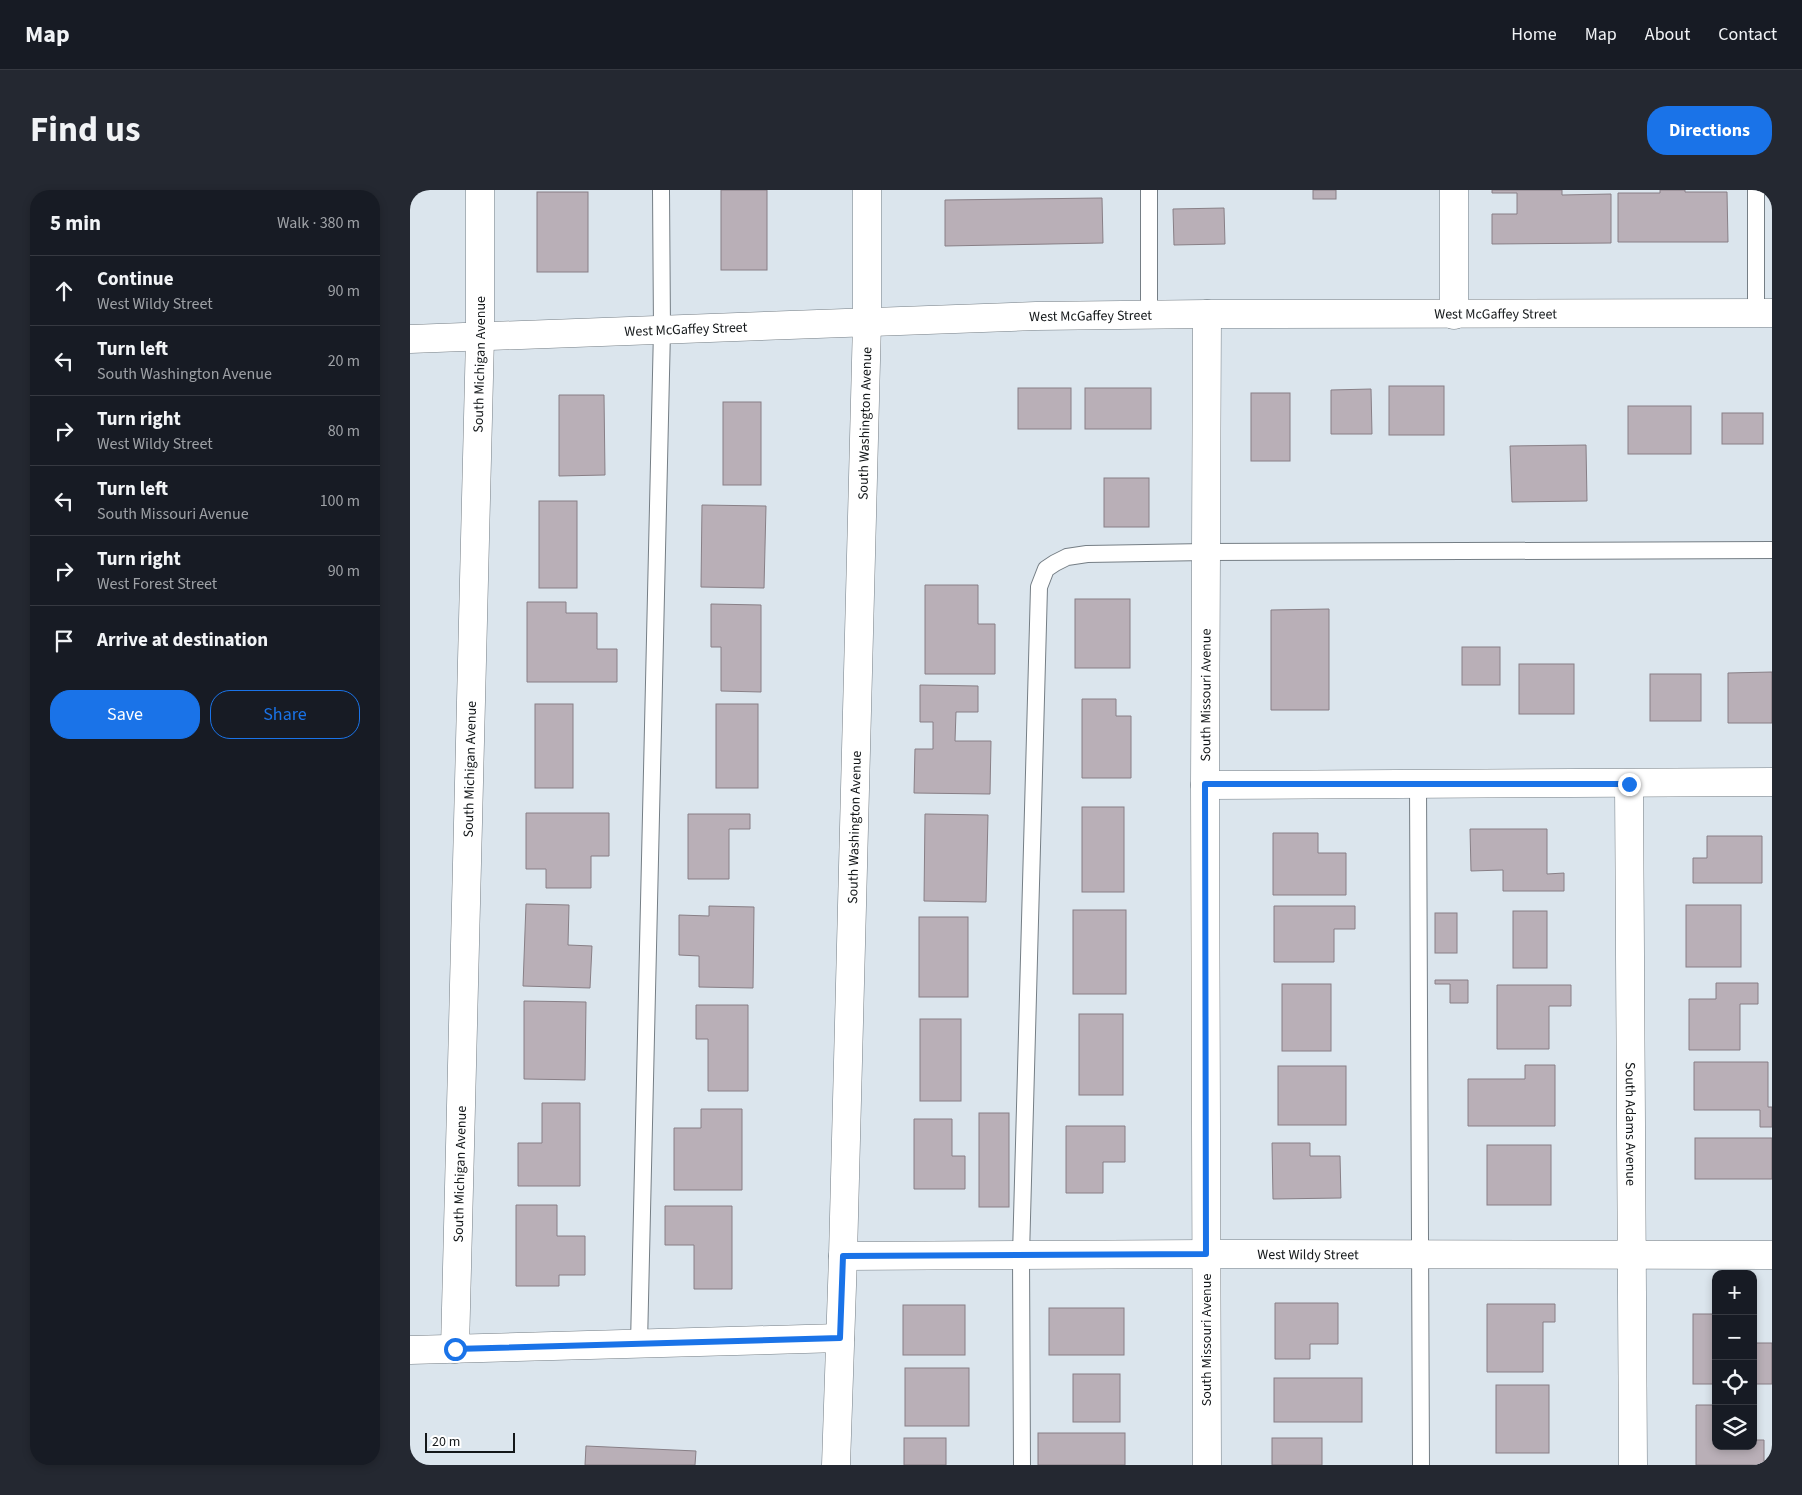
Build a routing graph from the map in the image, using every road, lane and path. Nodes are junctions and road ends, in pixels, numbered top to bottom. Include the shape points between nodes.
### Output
1 (480, 190) edge
2 (662, 190) edge
3 (867, 190) edge
4 (1149, 190) edge
5 (1454, 190) edge
6 (1756, 190) edge
7 (1764, 313) edge
8 (1207, 314) junction
9 (1149, 315) junction
10 (1454, 315) junction
11 (867, 322) junction
12 (662, 330) junction
13 (480, 337) junction
14 (410, 339) edge
15 (1772, 550) edge
16 (1206, 552) junction
17 (1772, 782) edge
18 (1205, 784) junction
19 (1418, 784) junction
20 (1629, 784) junction
21 (1206, 1254) junction
22 (1021, 1255) junction
23 (1420, 1255) junction
24 (1632, 1255) junction
25 (1772, 1255) edge
26 (843, 1256) junction
27 (840, 1338) junction
28 (639, 1344) junction
29 (455, 1349) junction
30 (410, 1350) edge
31 (836, 1465) edge
32 (1022, 1465) edge
33 (1207, 1465) edge
34 (1421, 1465) edge
35 (1633, 1465) edge

1 - 13 street, South Michigan Avenue
2 - 12 lane
3 - 11 street, South Washington Avenue
4 - 9 lane
5 - 10 street
6 - 7 lane
7 - 10 street, West McGaffey Street
8 - 9 street, West McGaffey Street
8 - 10 street, West McGaffey Street
8 - 16 street, South Missouri Avenue
9 - 11 street, West McGaffey Street
11 - 12 street, West McGaffey Street
11 - 26 street, South Washington Avenue
12 - 13 street, West McGaffey Street
12 - 28 lane
13 - 14 street, West McGaffey Street
13 - 29 street, South Michigan Avenue
15 - 16 lane
16 - 18 street, South Missouri Avenue
16 - 22 lane via 1067,557 1046,569 1039,587
17 - 20 street
18 - 19 street
18 - 21 street, South Missouri Avenue
19 - 20 street
19 - 23 lane
20 - 24 street, South Adams Avenue
21 - 22 street, West Wildy Street
21 - 23 street, West Wildy Street
21 - 33 street, South Missouri Avenue
22 - 26 street, West Wildy Street
22 - 32 lane
23 - 24 street, West Wildy Street
23 - 34 lane
24 - 25 street, West Wildy Street
24 - 35 street, South Adams Avenue
26 - 27 street, South Washington Avenue
27 - 28 street
27 - 31 street, South Washington Avenue
28 - 29 street
29 - 30 street

